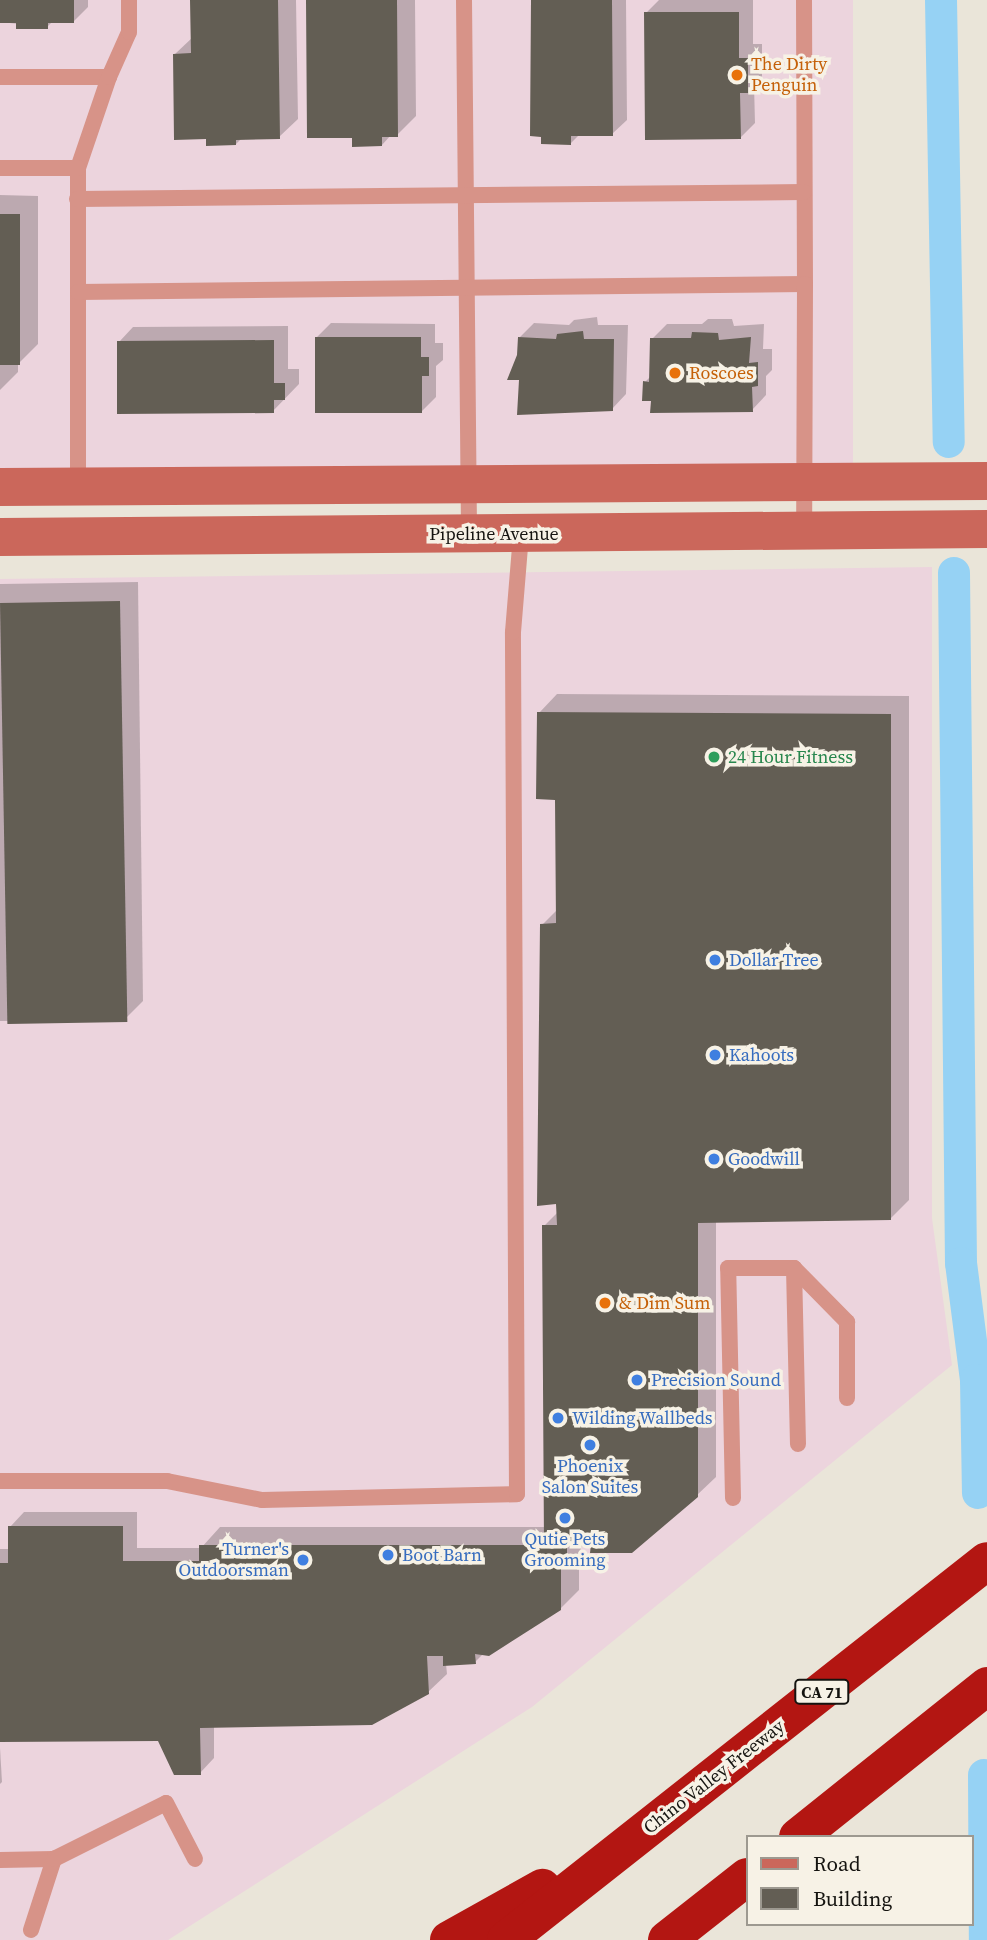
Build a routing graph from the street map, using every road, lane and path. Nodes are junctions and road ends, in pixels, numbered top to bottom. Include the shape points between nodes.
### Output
1 (129, 0) edge
2 (464, 0) edge
3 (804, 0) edge
4 (0, 77) edge
5 (109, 77) junction
6 (0, 168) edge
7 (78, 168) junction
8 (804, 192) junction
9 (464, 194) junction
10 (77, 199) junction
11 (806, 284) junction
12 (465, 289) junction
13 (78, 292) junction
14 (806, 481) junction
15 (987, 481) edge
16 (470, 484) junction
17 (78, 486) junction
18 (0, 487) edge
19 (804, 529) junction
20 (987, 529) edge
21 (469, 535) junction
22 (521, 535) junction
23 (0, 537) edge
24 (794, 1268) junction
25 (847, 1398) dead end
26 (798, 1444) dead end
27 (0, 1481) edge
28 (733, 1498) dead end
29 (987, 1561) edge
30 (987, 1686) edge
31 (656, 1823) junction
32 (801, 1835) edge
33 (54, 1859) junction
34 (195, 1859) dead end
35 (0, 1860) edge
36 (746, 1878) edge
37 (31, 1930) dead end
38 (449, 1940) edge
39 (506, 1940) edge
40 (667, 1940) edge

1 - 5 lane via 129,32
2 - 9 lane
3 - 8 lane
4 - 5 lane
5 - 7 lane
6 - 7 lane
7 - 10 lane
8 - 9 lane
8 - 11 lane
9 - 10 lane
9 - 12 lane
10 - 13 lane
11 - 12 lane
11 - 14 lane
12 - 13 lane
12 - 16 lane
13 - 17 lane
14 - 15 main road
14 - 16 main road
14 - 19 lane
16 - 17 main road
16 - 21 lane
17 - 18 main road
19 - 20 main road, Pipeline Avenue
19 - 22 main road, Pipeline Avenue
21 - 22 main road, Pipeline Avenue
21 - 23 main road, Pipeline Avenue
22 - 27 lane via 513,632 517,1494 262,1500 167,1480
24 - 25 lane via 847,1322
24 - 26 lane
24 - 28 lane via 728,1268
29 - 31 highway, Chino Valley Freeway / CA 71
30 - 32 highway
31 - 38 highway
31 - 39 highway, Chino Valley Freeway / CA 71
33 - 34 lane via 166,1803
33 - 35 lane
33 - 37 lane
36 - 40 highway

